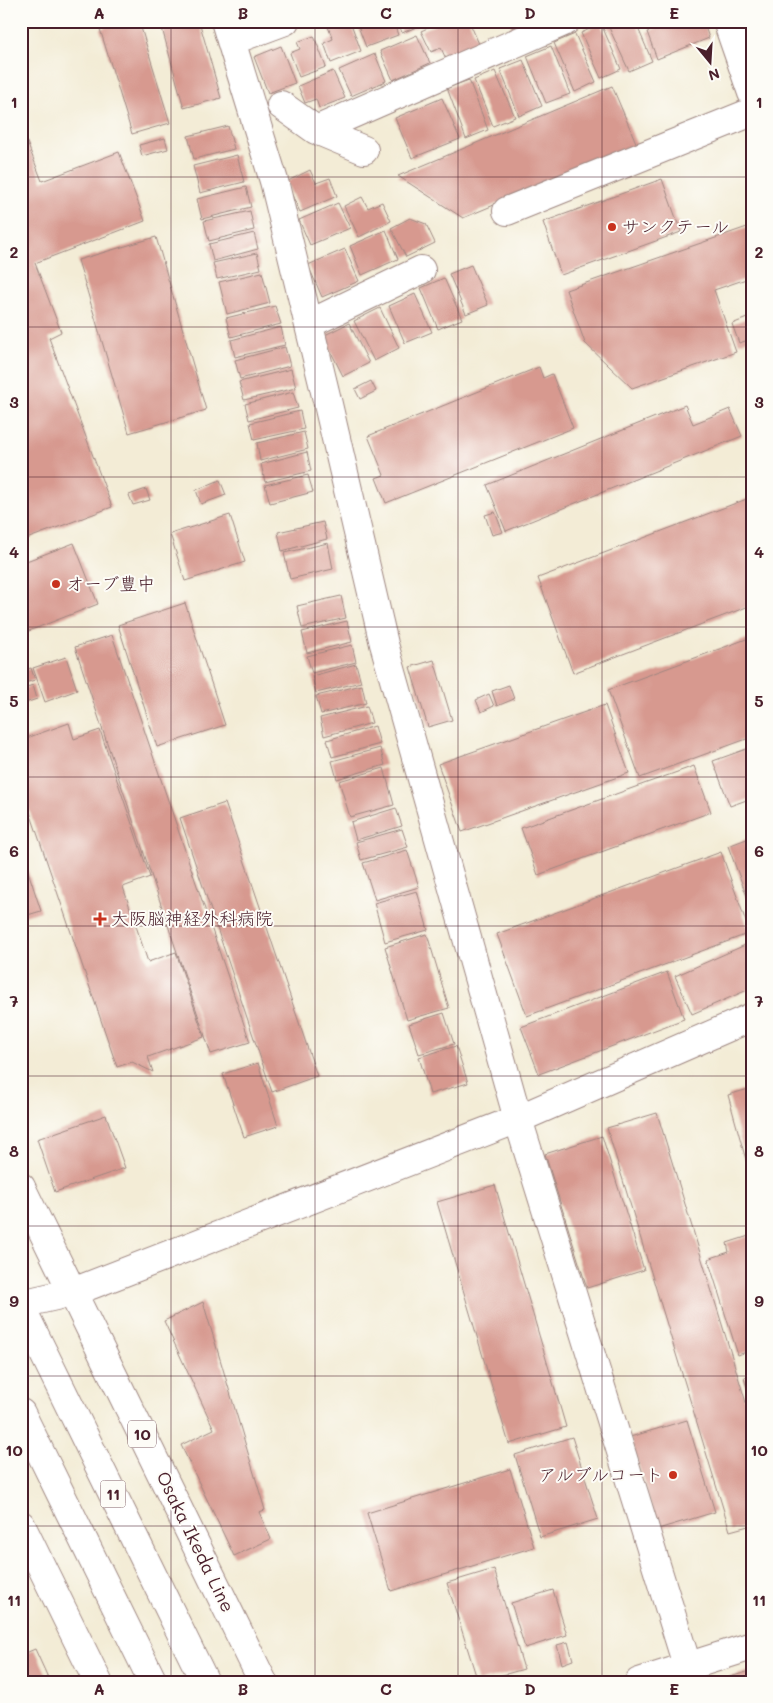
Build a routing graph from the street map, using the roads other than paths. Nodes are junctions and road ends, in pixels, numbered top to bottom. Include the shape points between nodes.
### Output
1 (284, 21) edge
2 (566, 21) edge
3 (727, 21) edge
4 (228, 31) edge
5 (752, 93) edge
6 (281, 105) dead end
7 (752, 112) edge
8 (316, 130) junction
9 (364, 150) dead end
10 (507, 211) dead end
11 (421, 270) dead end
12 (309, 324) junction
13 (752, 1017) edge
14 (518, 1119) junction
15 (21, 1187) edge
16 (73, 1292) junction
17 (21, 1306) edge
18 (21, 1413) edge
19 (21, 1524) edge
20 (752, 1646) edge
21 (687, 1665) junction
22 (98, 1682) edge
23 (153, 1682) edge
24 (205, 1682) edge
25 (263, 1682) edge
26 (639, 1682) edge

1 - 4 main road
2 - 8 main road
3 - 5 main road
4 - 12 main road via 274,181
6 - 8 main road
7 - 10 main road
8 - 9 main road
11 - 12 main road
12 - 14 main road via 384,644
13 - 14 main road
14 - 16 main road
14 - 21 main road
15 - 16 main road, Osaka Ikeda Line / 10
16 - 17 main road
16 - 25 main road, Osaka Ikeda Line / 10
17 - 24 main road, 11
18 - 23 main road
19 - 22 main road
20 - 21 main road
21 - 26 main road

